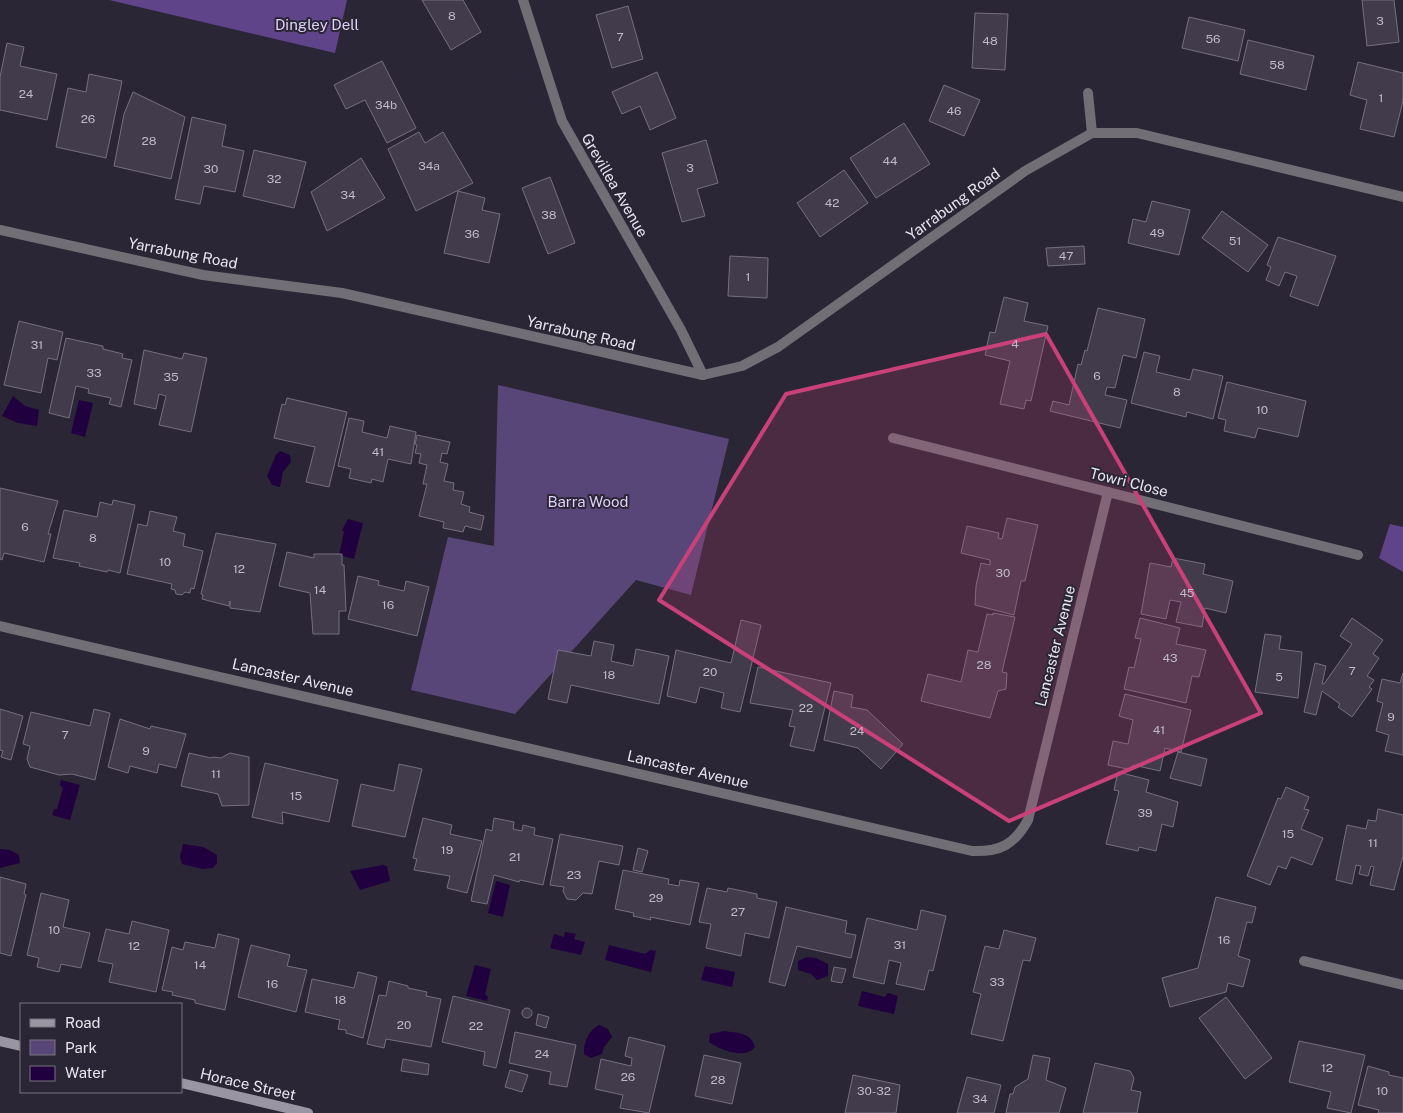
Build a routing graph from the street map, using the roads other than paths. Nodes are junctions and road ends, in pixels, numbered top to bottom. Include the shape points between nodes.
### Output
1 (523, 0) edge
2 (1088, 93) dead end
3 (1092, 133) junction
4 (1403, 197) edge
5 (0, 230) edge
6 (703, 375) junction
7 (893, 438) dead end
8 (1108, 492) junction
9 (1358, 555) dead end
10 (0, 626) edge
11 (1304, 961) dead end
12 (1403, 985) edge
13 (0, 1041) edge
14 (20, 1046) edge
15 (182, 1083) edge
16 (308, 1113) edge

1 - 6 street, Grevillea Avenue via 562,121 682,330
2 - 3 street
3 - 4 street, Yarrabung Road via 1137,133
3 - 6 street, Yarrabung Road via 1025,171 778,347 742,366
5 - 6 street, Yarrabung Road via 203,275 342,293
7 - 8 street, Towri Close
8 - 9 street, Towri Close
8 - 10 street, Lancaster Avenue via 1028,820 1019,836 990,852 972,851
11 - 12 street
13 - 14 main road
15 - 16 main road, Horace Street

